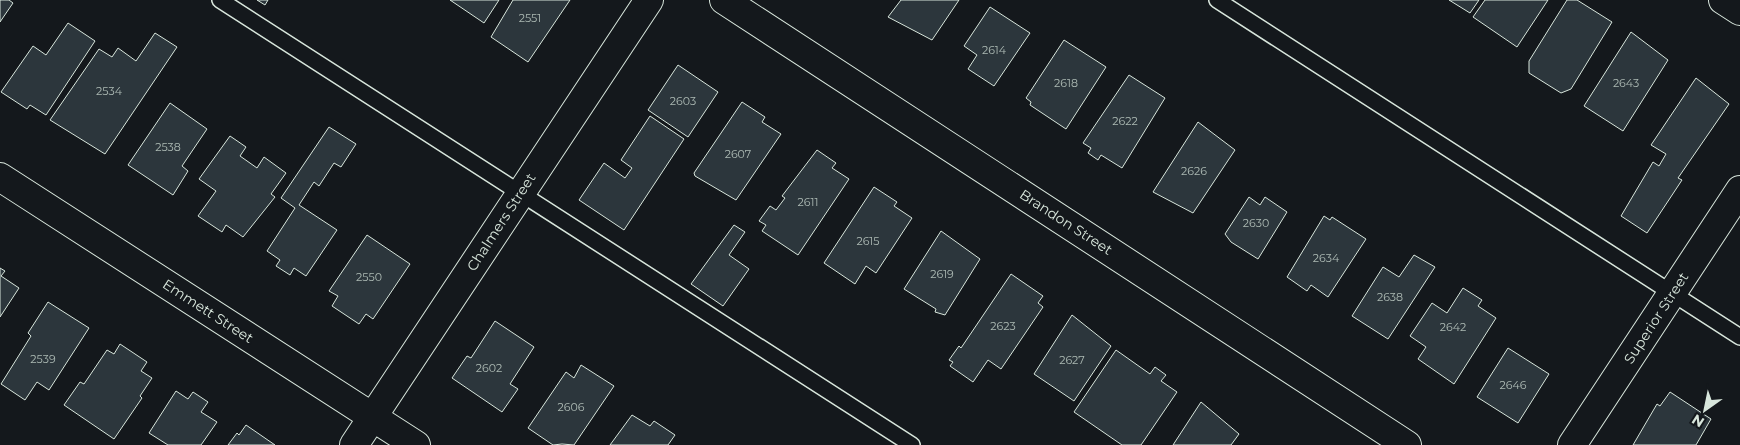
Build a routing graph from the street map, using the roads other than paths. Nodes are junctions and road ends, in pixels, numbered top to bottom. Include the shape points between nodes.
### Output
1 (220, 0) edge
2 (649, 0) edge
3 (724, 0) edge
4 (1217, 0) edge
5 (1723, 0) edge
6 (1740, 11) edge
7 (0, 177) edge
8 (1740, 190) edge
9 (520, 193) junction
10 (1673, 293) junction
11 (1740, 337) edge
12 (373, 417) junction
13 (354, 445) edge
14 (416, 445) edge
15 (912, 445) edge
16 (1407, 445) edge
17 (1572, 445) edge

1 - 9 lane
2 - 9 street, Chalmers Street
3 - 16 street, Brandon Street
4 - 10 lane
5 - 6 street
7 - 12 street, Emmett Street
8 - 10 street, Superior Street
9 - 12 street, Chalmers Street
9 - 15 lane
10 - 11 lane
10 - 17 street, Superior Street
12 - 13 street, Chalmers Street
12 - 14 street, Emmett Street

